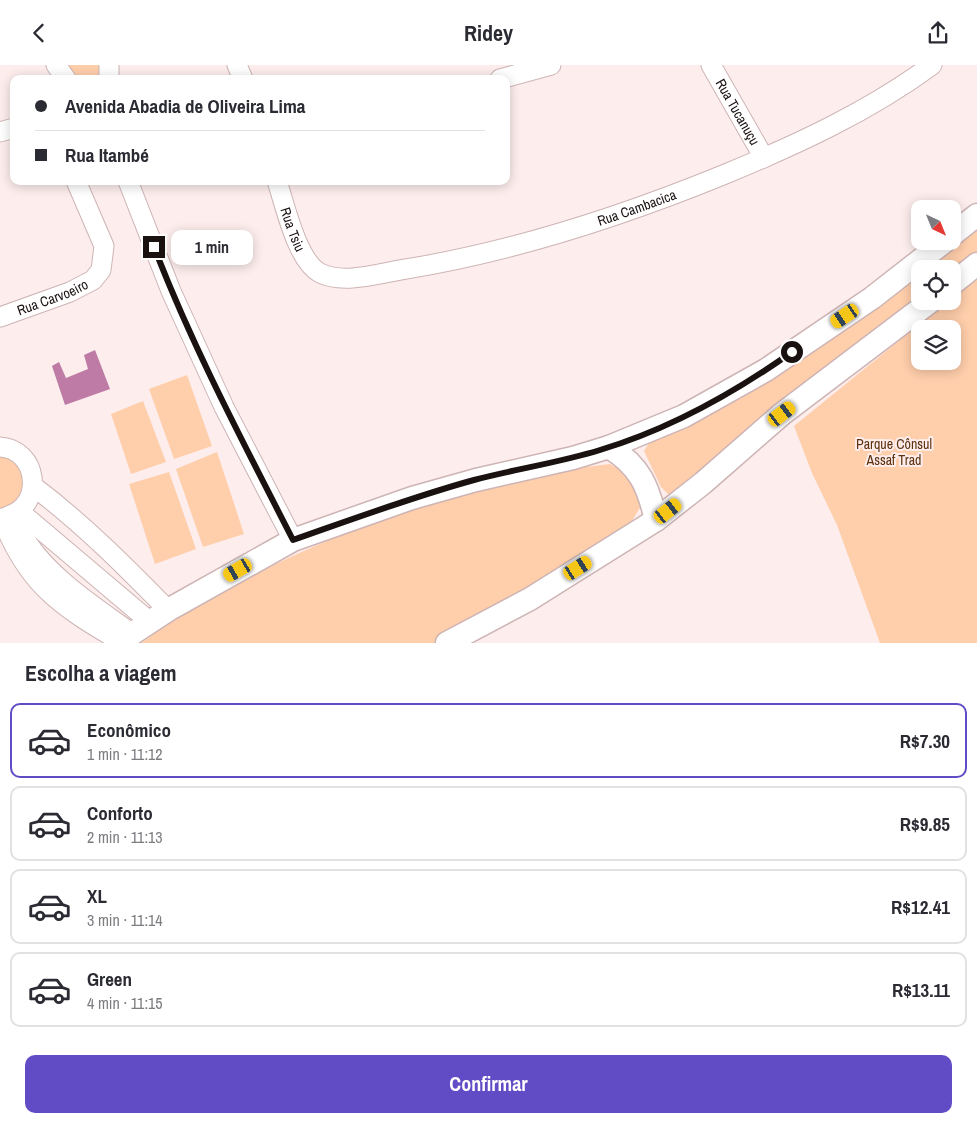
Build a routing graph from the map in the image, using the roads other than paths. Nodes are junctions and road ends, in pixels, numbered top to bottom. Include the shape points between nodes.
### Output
1 (551, 65) edge
2 (711, 65) edge
3 (932, 65) edge
4 (510, 76) edge
5 (764, 158) junction
6 (78, 185) edge
7 (130, 185) edge
8 (278, 185) edge
9 (977, 215) edge
10 (961, 228) edge
11 (933, 250) edge
12 (977, 264) edge
13 (318, 272) joint
14 (961, 277) edge
15 (919, 310) edge
16 (0, 317) edge
17 (0, 447) edge
18 (610, 447) junction
19 (34, 486) junction
20 (8, 515) edge
21 (656, 520) junction
22 (293, 540) junction
23 (125, 566) junction
24 (37, 569) junction
25 (109, 587) junction
26 (93, 605) junction
27 (168, 610) junction
28 (129, 635) edge
29 (446, 643) edge

1 - 4 street
2 - 5 street, Rua Tucanuçu
3 - 5 street, Rua Cambacica via 851,117
5 - 13 street, Rua Cambacica via 629,211 497,251 350,278
6 - 16 street, Rua Carvoeiro via 104,246 101,270 93,280 70,292
7 - 22 street via 171,291 224,407
8 - 13 street, Rua Tsiu via 299,249
9 - 10 street
11 - 18 street via 872,298 766,370 684,416
12 - 14 street
15 - 21 street via 782,414
17 - 19 street via 23,456 33,475
18 - 21 street via 626,457 641,477 651,498
18 - 22 street via 476,479
19 - 20 street via 31,496
19 - 23 street
20 - 24 street via 12,545
20 - 25 street
21 - 29 street via 530,599
22 - 27 street
23 - 25 street
23 - 27 street
24 - 26 street
24 - 28 street via 53,598
25 - 26 street
25 - 28 street
26 - 28 street
27 - 28 street

